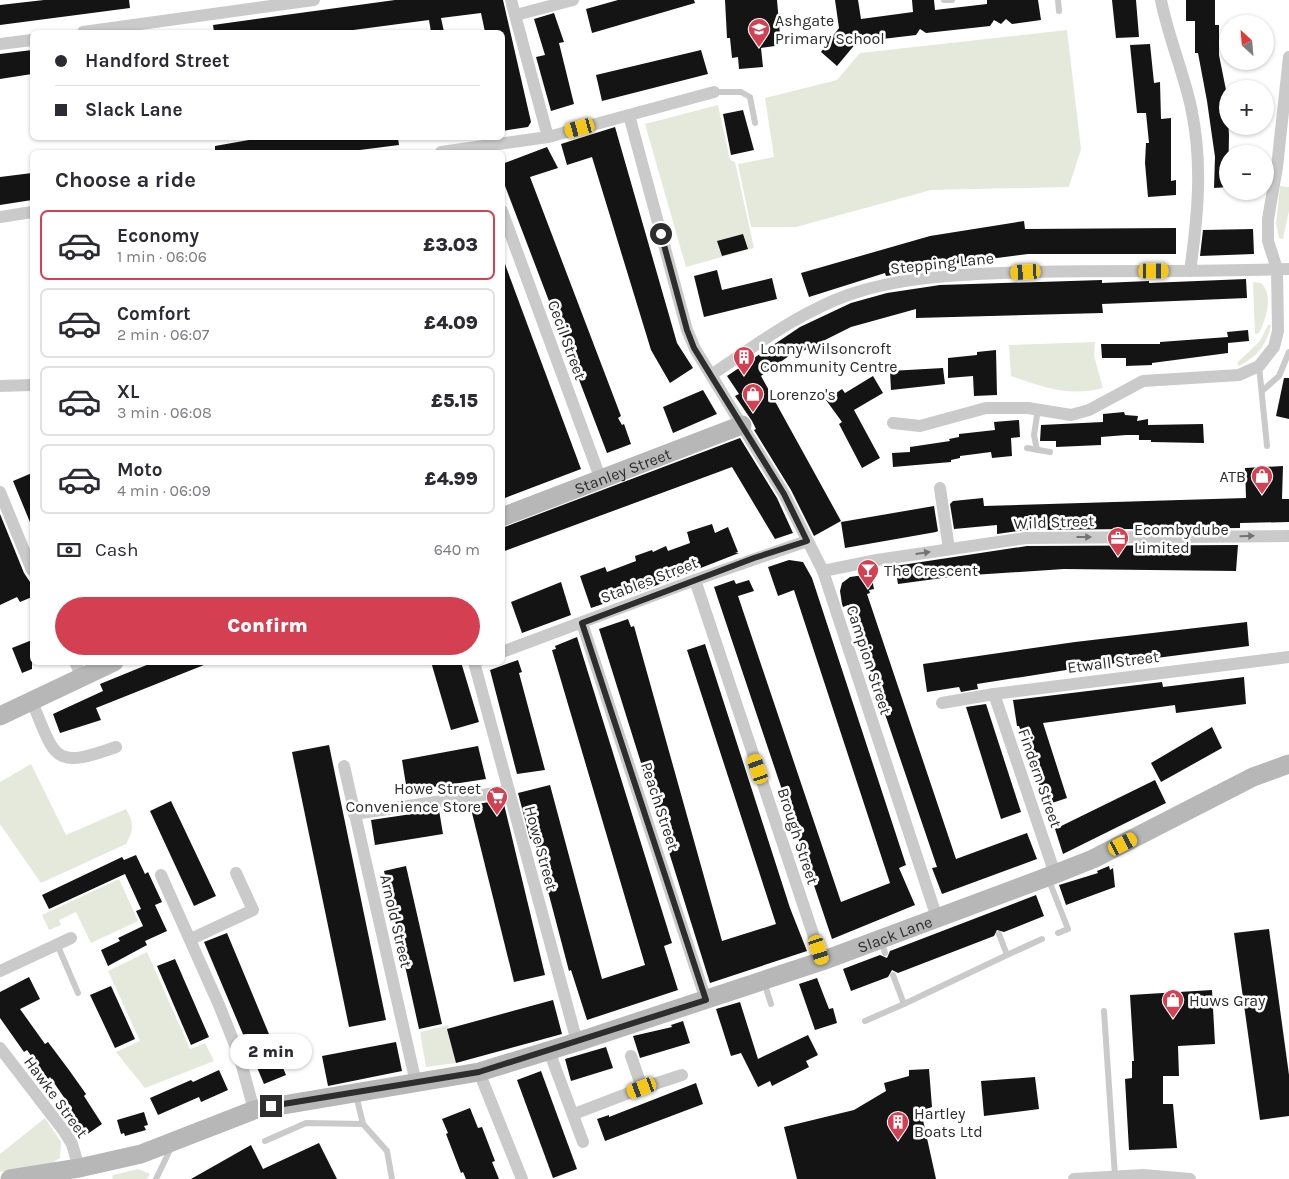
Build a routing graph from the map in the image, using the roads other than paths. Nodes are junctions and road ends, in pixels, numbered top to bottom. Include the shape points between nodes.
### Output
1 (314, 0) edge
2 (511, 0) edge
3 (573, 0) edge
4 (944, 0) edge
5 (952, 0) edge
6 (1058, 0) edge
7 (1161, 0) edge
8 (1059, 11) dead end
9 (516, 15) junction
10 (97, 30) edge
11 (30, 40) edge
12 (0, 44) edge
13 (1289, 57) edge
14 (714, 92) joint
15 (629, 115) junction
16 (755, 122) dead end
17 (548, 137) junction
18 (480, 150) edge
19 (30, 212) edge
20 (0, 217) edge
21 (505, 218) edge
22 (1283, 269) edge
23 (1190, 271) junction
24 (1289, 352) edge
25 (1260, 366) junction
26 (711, 375) junction
27 (30, 385) edge
28 (0, 386) edge
29 (1262, 391) junction
30 (1038, 409) junction
31 (893, 423) dead end
32 (742, 425) junction
33 (1267, 446) dead end
34 (1026, 448) dead end
35 (1037, 450) junction
36 (1050, 452) dead end
37 (601, 480) junction
38 (940, 488) dead end
39 (0, 492) edge
40 (505, 516) edge
41 (1289, 536) edge
42 (807, 541) junction
43 (949, 549) junction
44 (30, 565) edge
45 (823, 571) junction
46 (695, 580) junction
47 (582, 623) junction
48 (505, 651) edge
49 (1289, 657) edge
50 (101, 665) edge
51 (476, 665) edge
52 (79, 670) edge
53 (994, 694) junction
54 (32, 702) junction
55 (942, 703) dead end
56 (0, 716) edge
57 (116, 746) dead end
58 (1289, 764) edge
59 (344, 766) dead end
60 (509, 791) junction
61 (354, 814) junction
62 (236, 873) dead end
63 (162, 875) dead end
64 (1051, 875) junction
65 (937, 918) junction
66 (1058, 933) dead end
67 (999, 934) dead end
68 (71, 938) dead end
69 (190, 939) junction
70 (1042, 939) dead end
71 (57, 944) junction
72 (1007, 954) junction
73 (822, 961) junction
74 (0, 971) edge
75 (893, 975) dead end
76 (764, 981) junction
77 (78, 993) dead end
78 (706, 1000) junction
79 (771, 1004) dead end
80 (904, 1004) junction
81 (1104, 1011) dead end
82 (865, 1021) dead end
83 (577, 1042) junction
84 (0, 1048) edge
85 (549, 1051) junction
86 (631, 1056) dead end
87 (479, 1072) junction
88 (682, 1075) dead end
89 (416, 1083) junction
90 (642, 1088) junction
91 (356, 1094) junction
92 (254, 1110) junction
93 (574, 1114) junction
94 (363, 1124) junction
95 (265, 1141) dead end
96 (583, 1142) dead end
97 (168, 1145) junction
98 (79, 1168) junction
99 (1115, 1176) junction
100 (10, 1179) edge
101 (156, 1179) edge
102 (392, 1179) edge
103 (522, 1179) edge
104 (1074, 1179) edge
105 (1190, 1179) edge

1 - 10 street
2 - 9 street
3 - 9 street
4 - 5 lane
6 - 8 lane
7 - 23 street via 1197,140 1200,174
9 - 17 street
11 - 12 street
13 - 22 street via 1268,220 1268,241
14 - 15 street
14 - 16 lane via 741,92 750,97
15 - 17 street
15 - 26 street, Campion Street via 687,330
17 - 18 street
19 - 20 street
21 - 37 street, Cecil Street
22 - 23 street, Stepping Lane
22 - 25 street via 1278,331 1274,347
23 - 26 street, Stepping Lane via 1043,271 960,275 862,291 800,318
24 - 29 lane via 1279,376
25 - 29 lane
25 - 30 street via 1240,375 1143,381 1072,415
26 - 32 street, Campion Street
27 - 28 street
29 - 33 lane
30 - 31 street via 986,408 920,426
30 - 35 lane via 1034,435
32 - 37 street, Stanley Street
32 - 42 street, Campion Street via 784,494
34 - 35 lane
35 - 36 lane
37 - 40 street, Stanley Street
38 - 43 street
39 - 44 street
43 -> 41 street, Wild Street via 1026,538
42 - 45 street, Campion Street
42 - 46 street, Stables Street
45 -> 43 street, Wild Street
45 - 65 street, Campion Street
46 - 47 street, Stables Street
46 - 73 street, Brough Street
47 - 48 street, Stables Street
47 - 78 street, Peach Street
49 - 53 street, Etwall Street
50 - 52 street
51 - 60 street, Howe Street
52 - 54 street
53 - 55 street, Etwall Street
53 - 64 street, Findern Street
54 - 56 street
54 - 57 street via 50,744 62,757 79,759
58 - 64 street, Slack Lane via 1248,780 1093,859
59 - 61 street, Arnold Street
60 - 61 street
60 - 83 street, Howe Street
61 - 89 street, Arnold Street
62 - 69 street via 253,910
63 - 69 street
64 - 65 street, Slack Lane via 987,903
64 - 66 lane via 1068,929
65 - 73 street, Slack Lane via 882,946
67 - 72 lane
68 - 71 street
69 - 92 street via 239,1054
70 - 72 lane
71 - 74 street
71 - 77 lane
72 - 80 lane
73 - 76 street, Slack Lane
75 - 80 lane
76 - 78 street, Slack Lane
76 - 79 lane
78 - 83 street, Slack Lane
80 - 82 lane
81 - 99 lane
83 - 85 street, Slack Lane
84 - 98 street, Hawke Street via 64,1131 72,1144
85 - 87 street, Slack Lane
85 - 93 street
86 - 90 street
87 - 89 street, Slack Lane
87 - 103 street
88 - 90 street
89 - 91 street, Slack Lane
90 - 93 street
91 - 92 street, Slack Lane
91 - 94 lane
92 - 97 street, Slack Lane
93 - 96 street
94 - 95 lane via 306,1123
94 - 102 lane via 387,1151
97 - 98 street, Slack Lane
97 - 101 lane via 170,1152
98 - 100 street, Slack Lane
99 - 104 street
99 - 105 street

